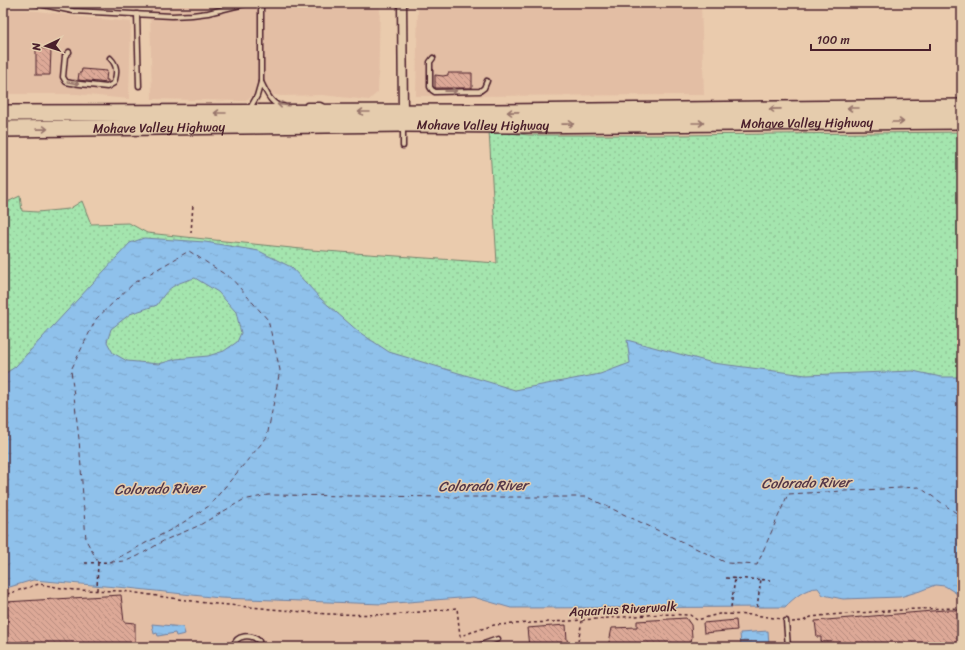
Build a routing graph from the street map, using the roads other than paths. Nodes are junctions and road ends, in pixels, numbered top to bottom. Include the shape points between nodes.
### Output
1 (34, 3) edge
2 (248, 3) edge
3 (261, 3) edge
4 (402, 3) edge
5 (137, 14) junction
6 (69, 52) dead end
7 (110, 58) dead end
8 (433, 58) dead end
9 (487, 81) dead end
10 (261, 82) junction
11 (139, 86) dead end
12 (299, 105) dead end
13 (286, 106) dead end
14 (962, 107) edge
15 (247, 112) junction
16 (334, 112) junction
17 (3, 113) edge
18 (403, 118) junction
19 (962, 121) edge
20 (3, 129) edge
21 (403, 146) dead end
22 (786, 620) road end
23 (498, 639) dead end
24 (234, 647) edge
25 (260, 647) edge
26 (475, 647) edge
27 (788, 647) edge

1 - 5 lane via 73,11
2 - 5 lane via 192,16
3 - 10 lane
4 - 18 street
5 - 11 lane
6 -> 7 lane via 62,77 71,83 107,87 114,83 117,72 115,62
8 -> 9 lane via 430,62 430,87 435,92 480,91
13 -> 10 lane via 279,106 272,101
10 - 15 lane via 257,96
12 - 16 lane via 320,105
14 -> 18 highway, Mohave Valley Highway
15 - 16 highway, Mohave Valley Highway
15 -> 17 highway, Mohave Valley Highway
18 -> 16 highway, Mohave Valley Highway
18 -> 19 highway, Mohave Valley Highway via 510,125
20 -> 18 highway, Mohave Valley Highway
18 - 21 lane
22 - 27 lane
23 - 26 lane
24 - 25 lane via 234,642 247,636 259,641

